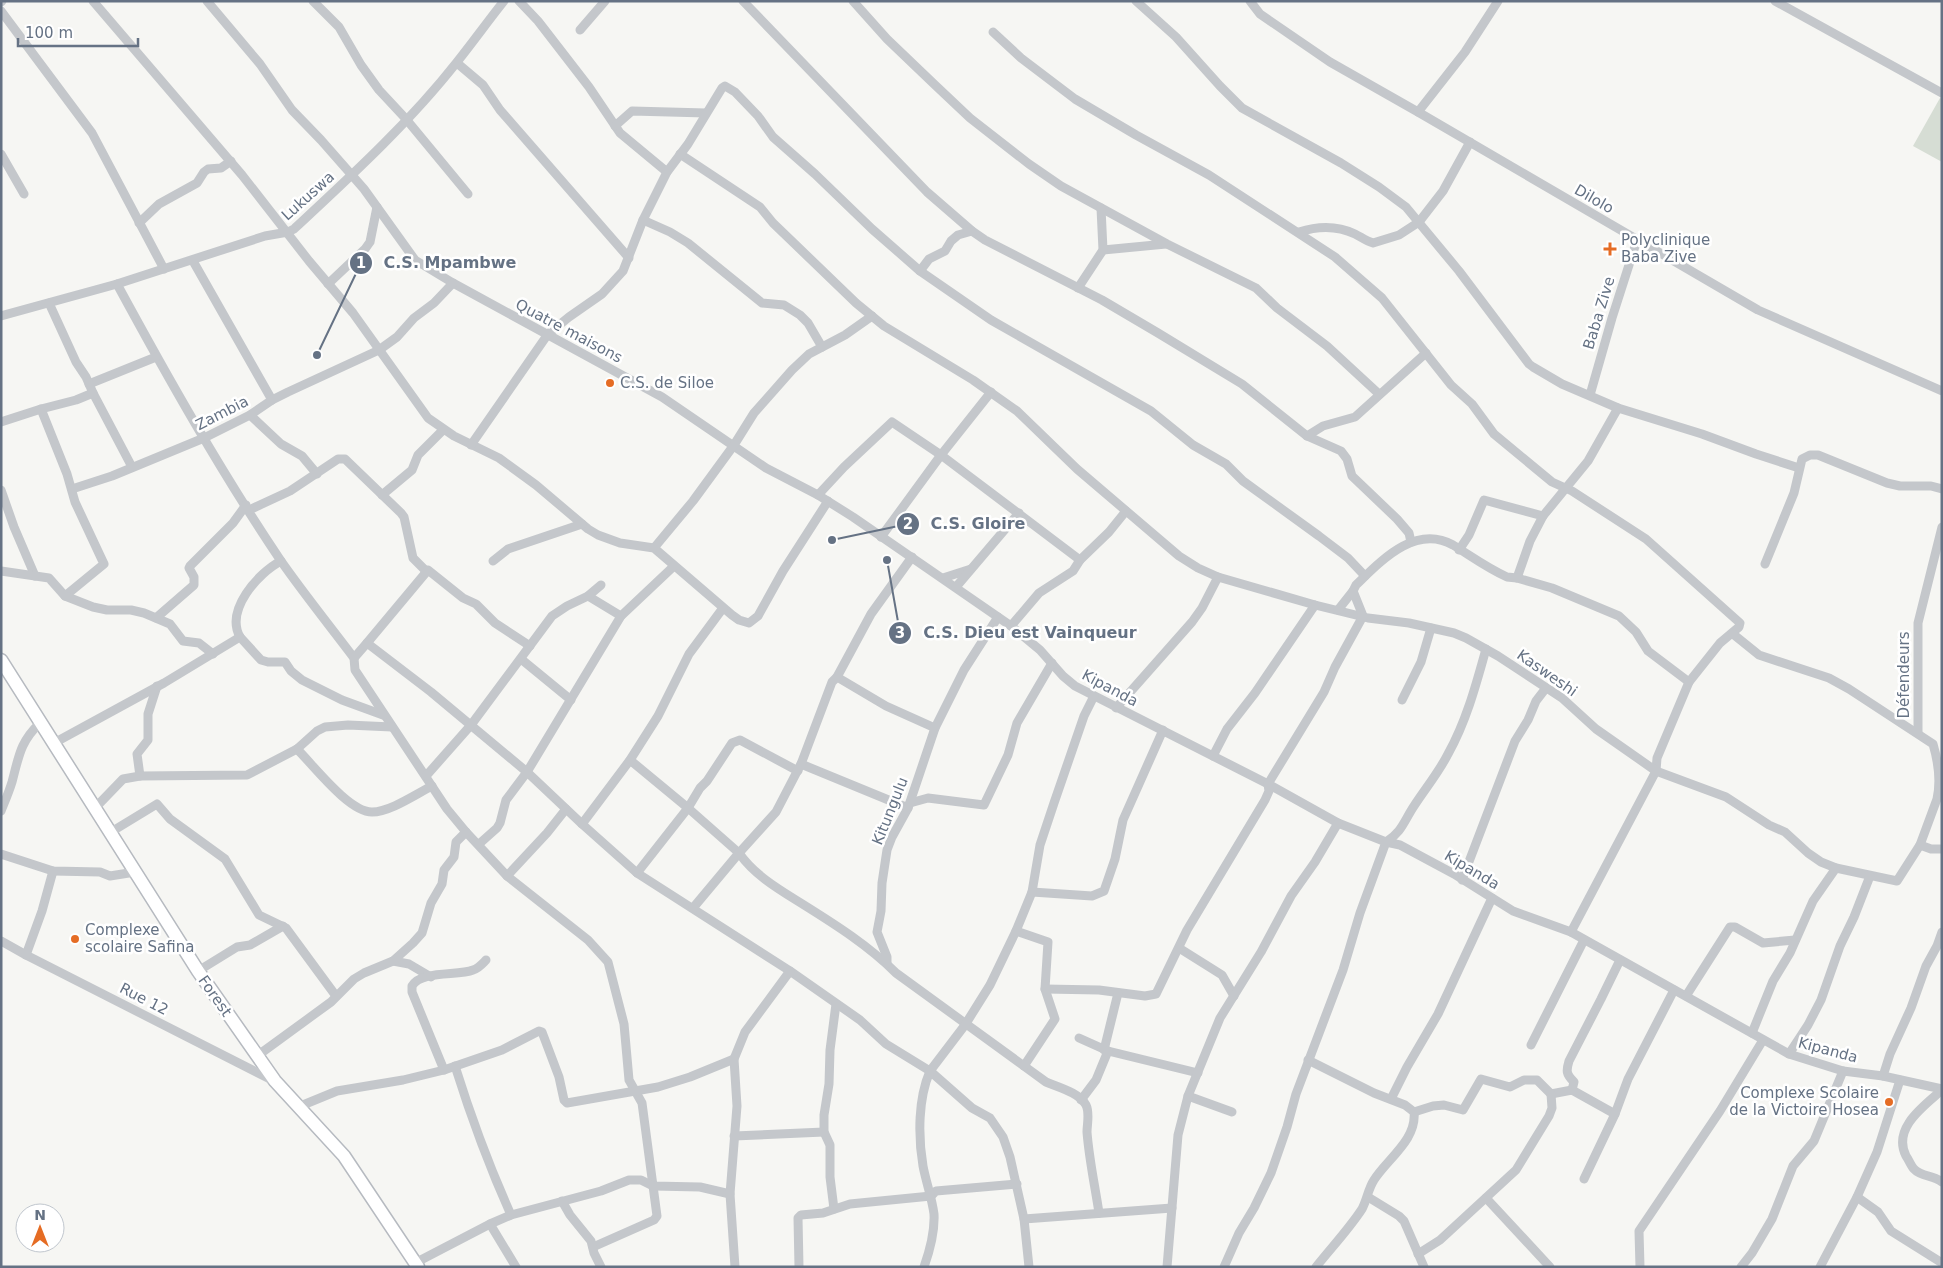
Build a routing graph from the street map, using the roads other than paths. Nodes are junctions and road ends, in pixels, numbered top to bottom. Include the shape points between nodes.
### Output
1 (93, 1) edge
2 (207, 1) edge
3 (313, 1) edge
4 (504, 1) edge
5 (519, 1) edge
6 (605, 1) edge
7 (744, 1) edge
8 (853, 1) edge
9 (1136, 1) edge
10 (1250, 1) edge
11 (1498, 1) edge
12 (1774, 1) edge
13 (1, 10) edge
14 (580, 30) dead end
15 (994, 32) dead end
16 (457, 63) junction
17 (1942, 93) edge
18 (1418, 112) junction
19 (706, 113) junction
20 (406, 119) junction
21 (615, 126) junction
22 (1470, 142) junction
23 (1, 154) edge
24 (680, 154) junction
25 (231, 161) junction
26 (667, 172) junction
27 (351, 176) junction
28 (24, 194) dead end
29 (468, 194) dead end
30 (377, 207) junction
31 (1101, 208) junction
32 (643, 220) junction
33 (1419, 222) junction
34 (139, 223) junction
35 (972, 231) junction
36 (288, 232) junction
37 (1299, 232) junction
38 (1637, 240) junction
39 (1167, 244) junction
40 (1103, 250) junction
41 (629, 258) junction
42 (193, 261) junction
43 (164, 270) junction
44 (920, 271) junction
45 (453, 283) junction
46 (116, 284) junction
47 (328, 284) junction
48 (1078, 288) junction
49 (49, 303) junction
50 (1, 316) edge
51 (872, 316) junction
52 (548, 334) junction
53 (822, 347) junction
54 (379, 350) junction
55 (1426, 353) junction
56 (156, 357) junction
57 (91, 388) junction
58 (1942, 391) edge
59 (991, 392) junction
60 (1379, 394) junction
61 (1590, 395) junction
62 (272, 400) junction
63 (41, 408) junction
64 (1618, 408) junction
65 (250, 415) junction
66 (1, 422) edge
67 (443, 430) junction
68 (1307, 436) junction
69 (204, 438) junction
70 (471, 445) junction
71 (734, 445) junction
72 (941, 454) junction
73 (132, 467) junction
74 (1800, 468) junction
75 (317, 474) junction
76 (1567, 488) junction
77 (72, 489) junction
78 (1942, 489) edge
79 (1, 490) edge
80 (382, 495) junction
81 (818, 495) junction
82 (828, 501) junction
83 (247, 508) junction
84 (1126, 511) junction
85 (1019, 513) junction
86 (1543, 516) junction
87 (582, 524) junction
88 (1942, 527) edge
89 (881, 537) junction
90 (1411, 542) junction
91 (654, 548) junction
92 (1459, 550) junction
93 (912, 557) junction
94 (1080, 560) junction
95 (281, 561) junction
96 (493, 561) dead end
97 (1765, 564) dead end
98 (674, 566) junction
99 (971, 569) junction
100 (1, 571) edge
101 (426, 571) junction
102 (35, 576) junction
103 (1365, 576) junction
104 (1218, 577) junction
105 (943, 578) junction
106 (1517, 578) junction
107 (601, 585) dead end
108 (956, 587) junction
109 (1353, 591) junction
110 (65, 596) junction
111 (588, 596) junction
112 (1315, 605) junction
113 (723, 608) junction
114 (1338, 610) junction
115 (621, 616) junction
116 (1363, 616) junction
117 (998, 617) junction
118 (156, 618) junction
119 (1012, 626) junction
120 (1431, 628) junction
121 (1733, 634) junction
122 (240, 637) junction
123 (367, 643) junction
124 (530, 646) junction
125 (1486, 649) junction
126 (212, 654) junction
127 (354, 658) junction
128 (520, 659) junction
129 (1, 660) edge
130 (1052, 663) junction
131 (837, 677) junction
132 (1689, 682) junction
133 (157, 686) junction
134 (1546, 688) junction
135 (1094, 696) junction
136 (571, 700) junction
137 (1402, 700) dead end
138 (1116, 708) junction
139 (384, 715) junction
140 (40, 723) junction
141 (471, 725) junction
142 (392, 727) junction
143 (935, 728) junction
144 (1163, 730) junction
145 (1918, 733) junction
146 (54, 743) junction
147 (297, 749) junction
148 (1213, 756) junction
149 (630, 760) junction
150 (1940, 764) edge
151 (799, 767) junction
152 (1656, 771) junction
153 (527, 772) junction
154 (140, 776) junction
155 (426, 776) junction
156 (1268, 784) junction
157 (432, 786) junction
158 (909, 805) junction
159 (95, 808) junction
160 (688, 808) junction
161 (566, 809) junction
162 (1, 811) edge
163 (1338, 823) junction
164 (582, 824) junction
165 (110, 832) junction
166 (466, 832) junction
167 (1386, 842) junction
168 (478, 844) junction
169 (1920, 845) junction
170 (1942, 849) edge
171 (739, 852) junction
172 (1, 854) edge
173 (1836, 868) junction
174 (54, 870) junction
175 (135, 872) junction
176 (637, 873) junction
177 (507, 876) junction
178 (1870, 876) junction
179 (1462, 880) junction
180 (1032, 892) junction
181 (1492, 898) junction
182 (693, 908) junction
183 (283, 926) junction
184 (1016, 931) junction
185 (1571, 932) junction
186 (1942, 932) edge
187 (878, 937) junction
188 (1, 940) edge
189 (1584, 940) junction
190 (1795, 940) junction
191 (1178, 948) junction
192 (868, 949) junction
193 (26, 955) junction
194 (486, 960) dead end
195 (1620, 960) junction
196 (392, 961) junction
197 (887, 963) junction
198 (198, 971) junction
199 (790, 971) junction
200 (430, 977) junction
201 (1045, 989) junction
202 (1674, 990) junction
203 (1118, 994) junction
204 (336, 996) junction
205 (1234, 996) junction
206 (1686, 996) junction
207 (836, 1004) junction
208 (965, 1025) junction
209 (1752, 1033) junction
210 (1079, 1038) dead end
211 (1763, 1040) junction
212 (1531, 1045) dead end
213 (1106, 1050) junction
214 (1789, 1054) junction
215 (257, 1056) junction
216 (734, 1059) junction
217 (1308, 1060) junction
218 (455, 1066) junction
219 (1024, 1066) junction
220 (444, 1070) junction
221 (930, 1071) junction
222 (1843, 1071) junction
223 (1198, 1073) junction
224 (1883, 1076) junction
225 (1900, 1080) junction
226 (275, 1081) junction
227 (1942, 1089) edge
228 (1572, 1090) junction
229 (637, 1091) junction
230 (1551, 1094) junction
231 (1188, 1096) junction
232 (1391, 1099) junction
233 (1081, 1100) junction
234 (298, 1107) junction
235 (1232, 1112) dead end
236 (1414, 1112) junction
237 (1614, 1114) junction
238 (824, 1132) junction
239 (734, 1136) junction
240 (1584, 1179) dead end
241 (1942, 1182) edge
242 (1017, 1184) junction
243 (653, 1186) junction
244 (730, 1194) junction
245 (930, 1196) junction
246 (1368, 1197) junction
247 (1857, 1197) junction
248 (1486, 1198) junction
249 (562, 1201) junction
250 (1172, 1208) junction
251 (834, 1209) junction
252 (1100, 1213) junction
253 (511, 1215) junction
254 (1024, 1219) junction
255 (490, 1224) junction
256 (593, 1247) junction
257 (1418, 1254) junction
258 (1942, 1263) edge
259 (416, 1265) edge
260 (516, 1267) edge
261 (601, 1267) edge
262 (735, 1267) edge
263 (799, 1267) edge
264 (924, 1267) edge
265 (1029, 1267) edge
266 (1167, 1267) edge
267 (1224, 1267) edge
268 (1316, 1267) edge
269 (1424, 1267) edge
270 (1550, 1267) edge
271 (1640, 1267) edge
272 (1741, 1267) edge
273 (1820, 1267) edge

1 - 25 street
2 - 27 street, Quatre maisons via 260,64 292,110
3 - 20 street via 339,27 379,90
4 - 16 street, Lukuswa
5 - 21 street via 589,87
6 - 14 street
7 - 35 street via 927,192
8 - 31 street via 887,39 970,118 1061,186
9 - 33 street via 1176,37 1242,108 1379,187 1406,207
10 - 18 street, Dilolo via 1260,14 1330,62
11 - 18 street via 1465,52
12 - 17 street
13 - 34 street via 92,133
15 - 37 street via 1021,58 1075,99 1209,175
16 - 20 street, Lukuswa
16 - 41 street via 483,85 500,110
18 - 22 street, Dilolo
19 - 21 street via 632,111
19 - 24 street
19 - 44 street via 723,86 728,87 758,116 773,137
20 - 27 street, Lukuswa
20 - 29 street
21 - 26 street via 627,140
22 - 33 street via 1443,191
22 - 38 street, Dilolo
23 - 28 street
24 - 26 street
24 - 51 street, Kasweshi via 760,207
25 - 34 street via 221,168 208,169 197,183 159,204
25 - 36 street
26 - 32 street
27 - 30 street, Quatre maisons
27 - 36 street, Lukuswa
30 - 45 street, Quatre maisons via 416,260
30 - 47 street via 370,242
31 - 39 street
31 - 40 street
32 - 41 street
32 - 53 street via 688,243 762,303 784,305 800,315
33 - 37 street via 1399,235 1373,243 1336,227
33 - 61 street via 1529,364
34 - 43 street
35 - 44 street via 958,235 945,251 929,259
35 - 48 street
36 - 42 street, Lukuswa via 265,236
36 - 47 street
37 - 55 street via 1335,257 1388,304
38 - 58 street, Dilolo via 1758,310
38 - 61 street, Baba Zive
39 - 40 street
39 - 60 street via 1256,288
40 - 48 street
41 - 52 street via 623,271 602,294
42 - 43 street, Lukuswa
42 - 62 street
43 - 46 street, Lukuswa
44 - 103 street via 991,320 1151,412 1193,445 1226,464 1243,481 1348,558
45 - 52 street, Quatre maisons
45 - 54 street, Zambia
46 - 49 street, Lukuswa
46 - 56 street
47 - 54 street
48 - 68 street via 1222,371
49 - 50 street, Lukuswa
49 - 57 street
51 - 53 street
51 - 59 street, Kasweshi
52 - 70 street
52 - 71 street, Quatre maisons via 662,397
53 - 71 street via 792,370 750,419
54 - 62 street, Zambia
54 - 67 street via 424,413
55 - 60 street
55 - 76 street via 1494,434 1540,474
56 - 57 street
56 - 69 street
57 - 63 street via 76,400
57 - 73 street
59 - 72 street
59 - 84 street, Kasweshi
60 - 68 street via 1356,416 1323,426
61 - 64 street
62 - 65 street, Zambia
63 - 66 street
63 - 77 street
64 - 74 street
64 - 76 street via 1596,449
65 - 69 street, Zambia
65 - 75 street via 281,444 302,456
67 - 70 street
67 - 80 street via 418,455 412,470
68 - 90 street via 1343,453 1352,476 1409,533
69 - 73 street, Zambia
69 - 83 street
70 - 87 street via 499,458
71 - 81 street, Quatre maisons via 776,474
71 - 91 street
72 - 81 street via 892,422
72 - 85 street
72 - 89 street
73 - 77 street, Zambia
74 - 78 street via 1805,456 1818,454 1886,483
74 - 97 street via 1794,493
75 - 80 street via 345,459
75 - 83 street via 290,491
76 - 86 street
76 - 121 street via 1646,538 1738,619 1739,627
77 - 110 street via 104,564
79 - 102 street
80 - 101 street via 401,513 413,558
81 - 82 street, Quatre maisons
82 - 89 street, Quatre maisons
82 - 113 street via 756,618 747,623
83 - 95 street
83 - 118 street via 190,566 194,585
84 - 94 street
84 - 104 street, Kasweshi via 1179,556
85 - 94 street
85 - 99 street
86 - 92 street via 1484,500
86 - 106 street
87 - 91 street via 610,540
87 - 96 street via 508,549
88 - 145 street, Défendeurs via 1918,623
89 - 93 street, Quatre maisons
90 - 92 street via 1432,538
90 - 103 street
91 - 98 street
92 - 106 street via 1499,574
93 - 105 street, Quatre maisons
93 - 131 street via 871,614
94 - 119 street via 1073,571 1033,599
95 - 122 street via 265,573 237,609 236,626
95 - 127 street
98 - 113 street
98 - 115 street
99 - 105 street
99 - 108 street
100 - 102 street
101 - 123 street
101 - 124 street
102 - 110 street via 49,578
103 - 109 street
104 - 112 street, Kasweshi
104 - 138 street via 1192,622
105 - 108 street, Quatre maisons
106 - 132 street via 1552,588 1619,616 1636,632 1648,650
107 - 111 street
108 - 117 street, Quatre maisons
109 - 114 street
109 - 116 street
110 - 118 street via 93,607 131,610
111 - 115 street
111 - 124 street via 556,612
112 - 114 street, Kasweshi
112 - 148 street via 1227,730
113 - 149 street via 690,654 658,716
114 - 116 street, Kasweshi
115 - 136 street
116 - 120 street, Kasweshi
116 - 156 street via 1324,692
117 - 119 street, Quatre maisons
117 - 143 street, Kitungulu via 964,670
118 - 126 street via 170,624 182,641 199,643
119 - 130 street, Kipanda
120 - 125 street, Kasweshi via 1454,633
120 - 137 street via 1421,662
121 - 132 street via 1724,639
121 - 145 street, Défendeurs via 1753,652 1829,678 1858,693
122 - 126 street
122 - 139 street via 264,662 285,662 302,680 342,700
123 - 127 street
123 - 141 street
124 - 128 street
125 - 134 street, Kasweshi
125 - 167 street via 1459,734 1396,836
126 - 133 street
127 - 139 street via 355,670
128 - 136 street
128 - 141 street
129 - 140 street, Forest
130 - 135 street, Kipanda via 1063,676
130 - 158 street via 1017,723 1008,755 984,805 928,798
131 - 143 street via 886,706
131 - 151 street via 829,688
132 - 152 street via 1657,758
133 - 146 street
133 - 154 street via 148,714 149,737 137,754
134 - 152 street, Kasweshi
134 - 179 street via 1516,741
135 - 138 street, Kipanda
135 - 180 street via 1084,716 1043,837
136 - 153 street
138 - 144 street, Kipanda
139 - 142 street
140 - 146 street, Forest
140 - 162 street via 21,746
141 - 153 street
141 - 155 street
142 - 147 street via 348,724 325,727
142 - 155 street
143 - 158 street, Kitungulu
144 - 148 street, Kipanda
144 - 180 street via 1123,820 1104,891 1092,896
145 - 150 street via 1934,744
146 - 159 street, Forest
147 - 154 street via 247,776
147 - 157 street via 350,804 372,812
148 - 156 street, Kipanda
149 - 160 street
149 - 164 street
150 - 169 street via 1938,792
151 - 158 street
151 - 160 street via 736,740
151 - 171 street via 770,820
152 - 173 street, Kasweshi via 1726,797 1785,832 1814,858
152 - 185 street
153 - 161 street
153 - 168 street via 506,800 497,828
154 - 159 street via 123,780
155 - 157 street
156 - 163 street, Kipanda
156 - 191 street via 1270,791
157 - 166 street
158 - 187 street, Kitungulu via 887,850
159 - 165 street, Forest
160 - 171 street
160 - 176 street
161 - 164 street
161 - 177 street
163 - 167 street, Kipanda
163 - 205 street via 1291,896
164 - 176 street
165 - 175 street, Forest
165 - 183 street via 157,804 176,824 225,859 263,919
166 - 168 street
166 - 196 street via 456,842 454,857 444,870 442,884 431,903 422,933
167 - 179 street, Kipanda via 1400,845
167 - 217 street via 1343,970
168 - 177 street
169 - 170 street
169 - 178 street, Kasweshi via 1897,881
171 - 182 street
171 - 192 street via 762,877
172 - 174 street
173 - 178 street, Kasweshi
173 - 190 street via 1813,901
174 - 175 street via 100,872 110,876
174 - 193 street
175 - 198 street, Forest
176 - 182 street
177 - 229 street via 588,940 608,962 624,1024 629,1080
178 - 214 street via 1821,1000
179 - 181 street, Kipanda
180 - 184 street
181 - 185 street, Kipanda via 1513,911
181 - 232 street via 1438,1014
182 - 199 street
183 - 198 street via 250,945 237,947
183 - 204 street
184 - 201 street via 1048,942
184 - 208 street via 990,986
185 - 189 street, Kipanda
186 - 224 street
187 - 192 street
187 - 197 street, Kitungulu
188 - 193 street, Rue 12
189 - 195 street, Kipanda
189 - 212 street
190 - 206 street via 1763,943 1730,927
190 - 209 street
191 - 203 street via 1156,994
191 - 205 street via 1222,975
192 - 197 street
193 - 226 street, Rue 12
194 - 200 street via 470,971
195 - 202 street, Kipanda
195 - 228 street via 1569,1061 1566,1071 1574,1082
196 - 200 street via 409,964
196 - 204 street via 354,978
197 - 208 street, Kitungulu
198 - 215 street, Forest
199 - 207 street
199 - 216 street via 745,1032
200 - 220 street via 417,980 411,989
201 - 203 street via 1098,990
201 - 219 street via 1055,1019
202 - 206 street, Kipanda
202 - 237 street via 1628,1079
203 - 213 street
204 - 215 street
205 - 223 street via 1212,1035
206 - 209 street, Kipanda
207 - 221 street via 886,1044
207 - 238 street
208 - 219 street, Kitungulu
208 - 221 street
209 - 211 street, Kipanda
210 - 213 street
211 - 214 street, Kipanda
211 - 271 street via 1716,1118 1639,1231
213 - 223 street
213 - 233 street via 1096,1080
214 - 222 street, Kipanda
215 - 226 street, Forest
216 - 229 street via 690,1077
216 - 239 street via 737,1106
217 - 232 street
217 - 267 street via 1271,1173
218 - 220 street
218 - 229 street via 502,1050 541,1031 560,1077 565,1102
218 - 253 street via 474,1127
219 - 233 street, Kitungulu
220 - 234 street via 337,1091
221 - 242 street via 972,1108 990,1118 1003,1137
221 - 245 street via 922,1104 921,1141
222 - 224 street, Kipanda
222 - 272 street via 1814,1141 1793,1166 1772,1219
223 - 231 street
224 - 225 street, Kipanda
225 - 227 street, Kipanda
225 - 247 street via 1877,1152
226 - 234 street, Forest
227 - 241 street via 1911,1120 1902,1139 1913,1168
228 - 230 street
228 - 237 street
229 - 243 street via 646,1123
230 - 236 street via 1537,1080 1524,1080 1510,1087 1481,1079 1463,1110 1444,1105
230 - 248 street via 1552,1108 1542,1130 1516,1170
231 - 235 street
231 - 250 street via 1178,1135
232 - 236 street
233 - 252 street via 1087,1110 1087,1133
234 - 259 street, Forest via 344,1156
236 - 246 street via 1415,1120 1406,1140 1375,1178
237 - 240 street
238 - 239 street
238 - 251 street via 830,1145
239 - 244 street
242 - 245 street via 936,1190
242 - 254 street
243 - 244 street via 682,1185
243 - 249 street via 632,1180
243 - 256 street via 656,1218
244 - 262 street
245 - 251 street via 850,1204
245 - 264 street via 934,1215 933,1236
246 - 257 street via 1404,1221
246 - 268 street
247 - 258 street via 1878,1212 1891,1231
247 - 273 street
248 - 257 street via 1440,1240
248 - 270 street
249 - 253 street
249 - 256 street
250 - 252 street
250 - 266 street
251 - 263 street via 798,1218
252 - 254 street
253 - 255 street
254 - 265 street
255 - 259 street
255 - 260 street
256 - 261 street
257 - 269 street

